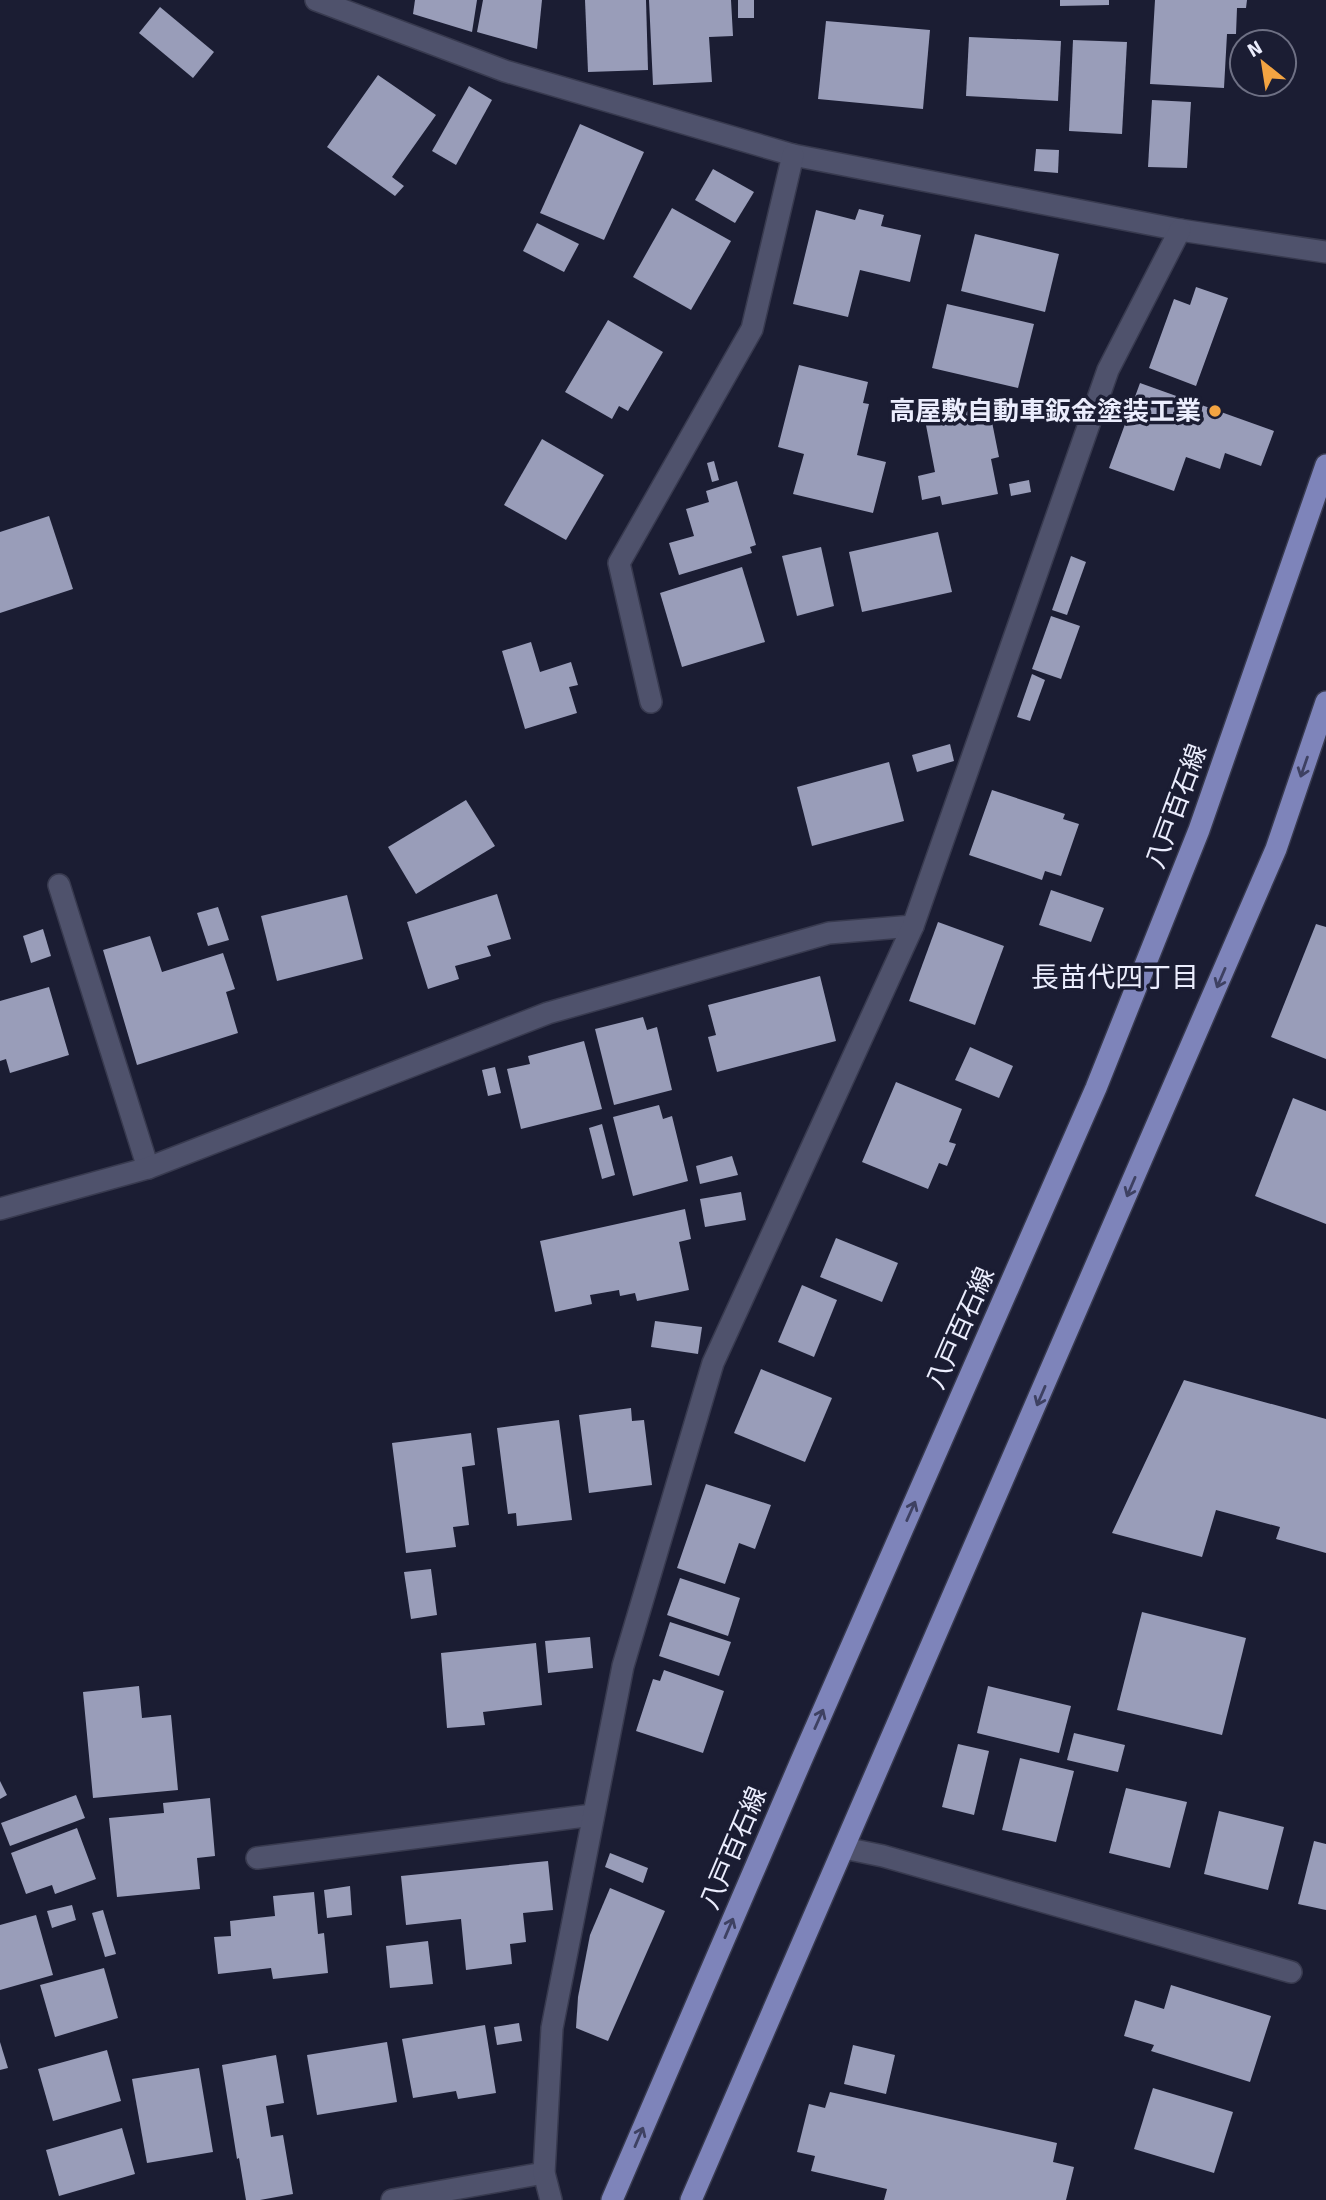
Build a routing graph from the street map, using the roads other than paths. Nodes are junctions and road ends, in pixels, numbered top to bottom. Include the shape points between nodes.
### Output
1 (316, 0) edge
2 (793, 155) junction
3 (1180, 230) junction
4 (1326, 252) edge
5 (1326, 465) edge
6 (651, 702) dead end
7 (1326, 702) edge
8 (59, 885) dead end
9 (914, 926) junction
10 (148, 1168) junction
11 (0, 1209) edge
12 (593, 1815) junction
13 (844, 1848) junction
14 (257, 1858) dead end
15 (1291, 1972) dead end
16 (544, 2173) junction
17 (392, 2200) edge
18 (551, 2200) edge
19 (612, 2200) edge
20 (691, 2200) edge

1 - 2 street via 505,71
2 - 3 street
2 - 6 street via 752,329 619,564
3 - 4 street
3 - 9 street via 1108,370
19 -> 5 main road, 八戸百石線 via 1096,1088 1199,830
7 -> 13 main road via 1276,849
8 - 10 street
9 - 10 street via 830,933 548,1013
9 - 12 street via 713,1363 623,1666
10 - 11 street
12 - 14 street
12 - 16 street via 552,2028
13 - 15 street
13 - 20 main road
16 - 17 street
16 - 18 street

